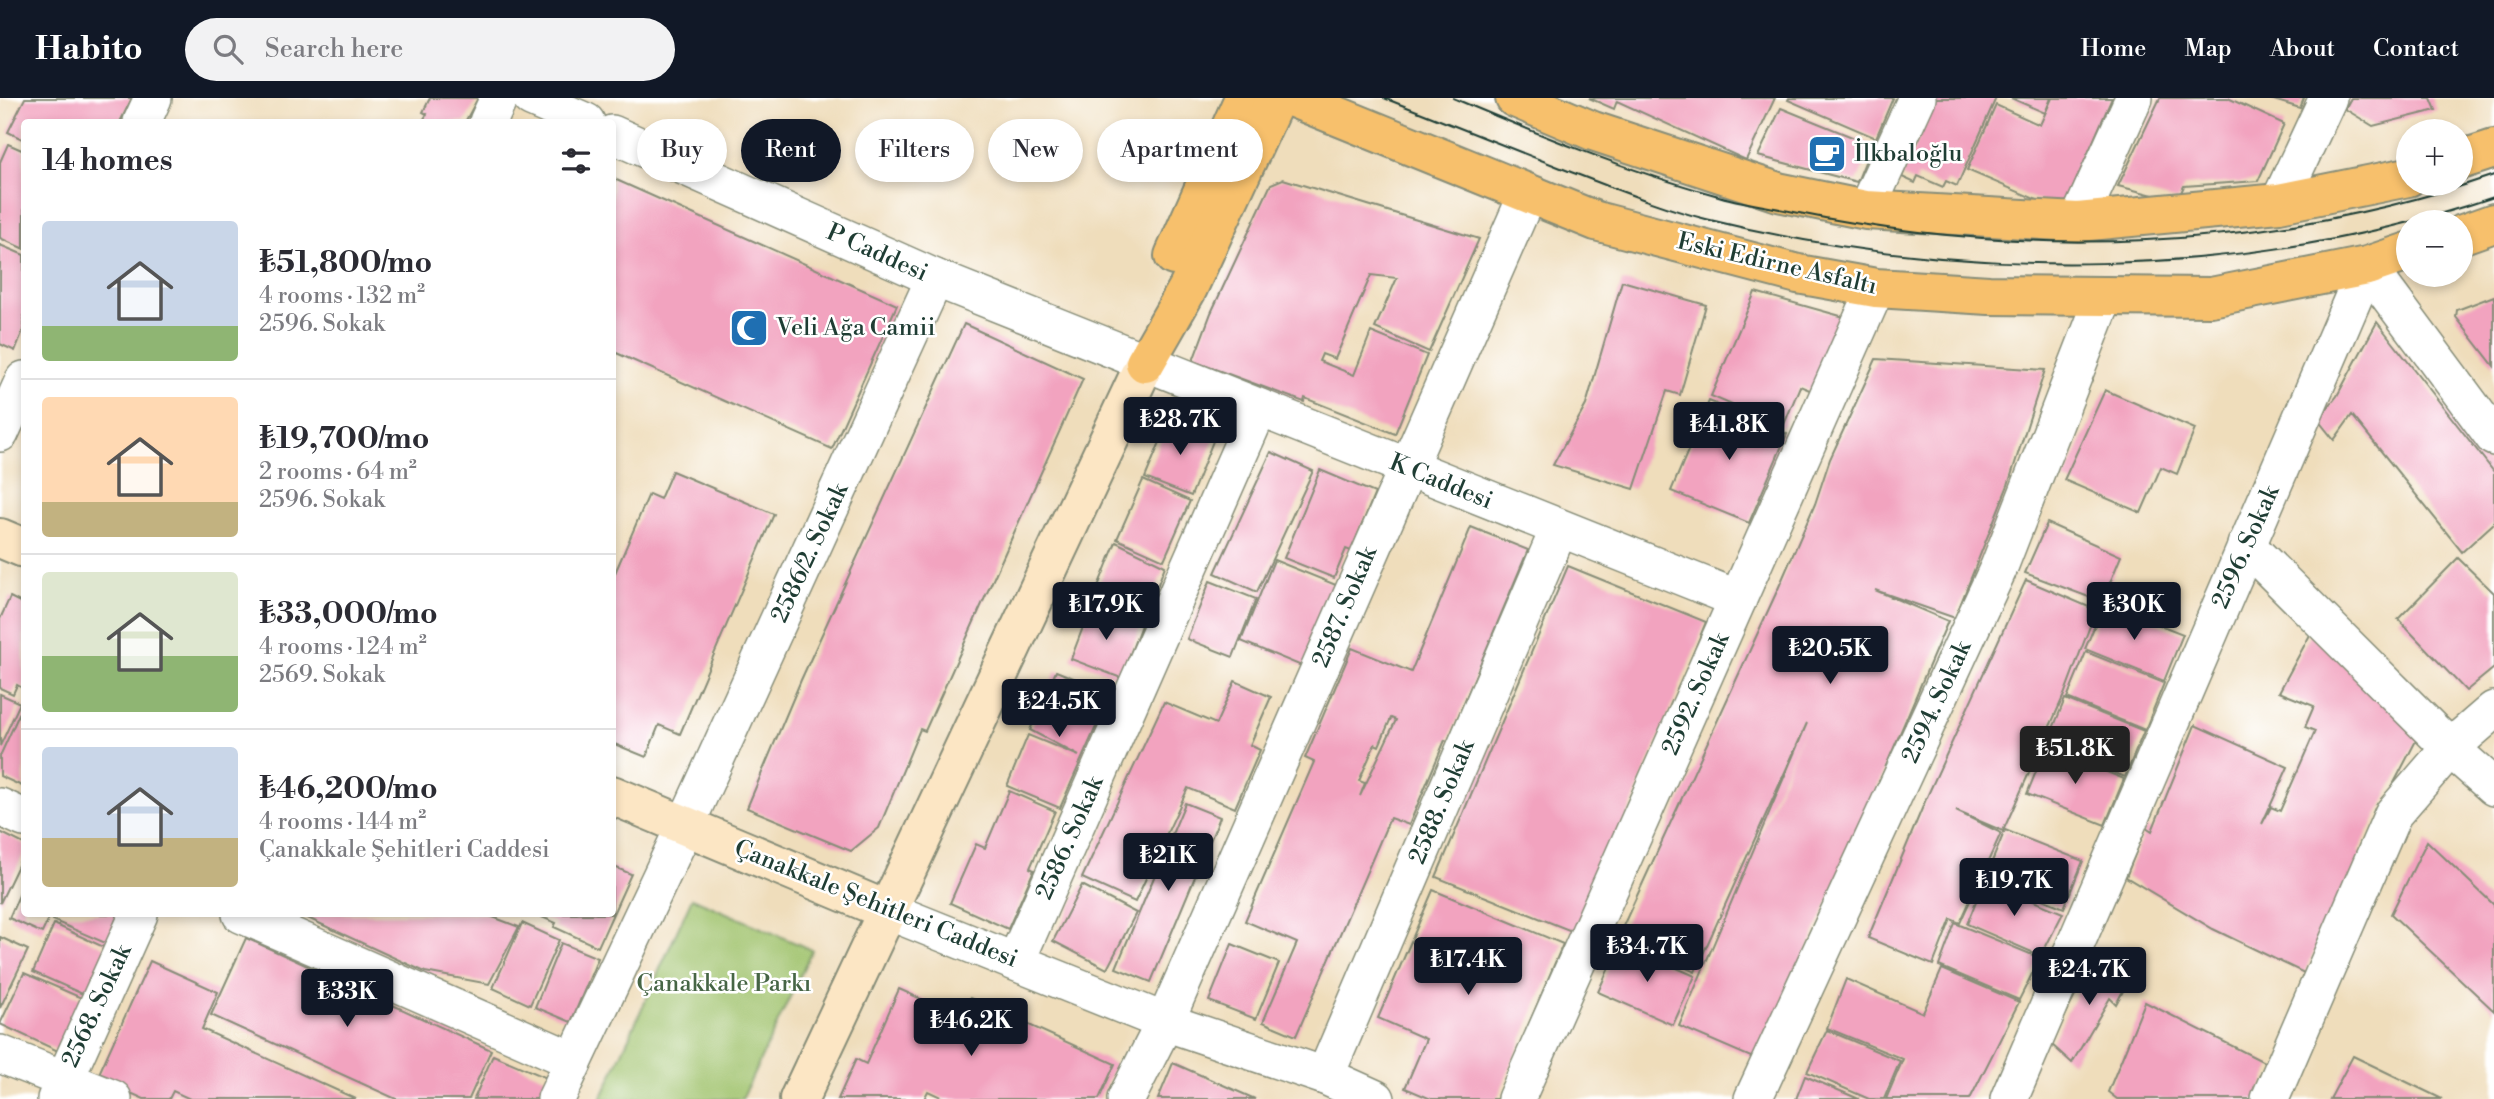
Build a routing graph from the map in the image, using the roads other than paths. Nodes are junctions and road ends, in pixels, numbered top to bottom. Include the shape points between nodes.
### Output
1 (153, 98) edge
2 (499, 98) edge
3 (531, 98) edge
4 (1244, 98) edge
5 (1276, 98) edge
6 (1293, 98) edge
7 (1515, 98) edge
8 (1917, 98) edge
9 (2134, 98) edge
10 (2328, 98) edge
11 (143, 119) edge
12 (489, 119) edge
13 (579, 119) edge
14 (616, 136) edge
15 (2494, 149) edge
16 (2473, 156) edge
17 (2396, 179) edge
18 (1528, 193) junction
19 (2279, 203) junction
20 (1866, 210) junction
21 (2078, 222) junction
22 (2494, 223) edge
23 (2473, 230) edge
24 (2396, 256) edge
25 (2367, 266) junction
26 (935, 278) junction
27 (1876, 288) junction
28 (2104, 297) junction
29 (1145, 363) junction
30 (21, 387) edge
31 (1259, 408) junction
32 (0, 433) edge
33 (2494, 437) edge
34 (1405, 468) junction
35 (1559, 528) junction
36 (2246, 545) junction
37 (1738, 599) junction
38 (2494, 710) edge
39 (2450, 748) junction
40 (2494, 787) edge
41 (616, 797) edge
42 (0, 807) edge
43 (21, 817) edge
44 (684, 828) junction
45 (886, 910) junction
46 (138, 917) edge
47 (248, 917) edge
48 (1016, 961) junction
49 (1165, 1022) junction
50 (0, 1054) edge
51 (572, 1060) junction
52 (1325, 1076) junction
53 (60, 1088) edge
54 (113, 1099) edge
55 (556, 1099) edge
56 (799, 1099) edge
57 (1126, 1099) edge
58 (1376, 1099) edge
59 (1516, 1099) edge
60 (1753, 1099) edge
61 (2009, 1099) edge
62 (2270, 1099) edge

1 - 11 street
2 - 12 street
3 - 13 street
4 - 29 main road via 1164,280
5 - 29 main road via 1188,288
6 - 18 main road, Eski Edirne Asfaltı
7 - 20 main road via 1593,131 1778,192
8 - 20 street
9 - 21 street
10 - 19 street
14 - 26 street, P Caddesi
15 - 16 main road
17 - 19 main road
18 - 27 main road, Eski Edirne Asfaltı via 1596,221 1798,274
18 - 34 street, 2587. Sokak
19 - 21 main road
20 - 21 main road
22 - 23 main road
24 - 25 main road, Eski Edirne Asfaltı
25 - 28 main road, Eski Edirne Asfaltı via 2211,297
25 - 33 street
25 - 36 street, 2596. Sokak
26 - 29 street, P Caddesi
26 - 44 street, 2586/2. Sokak
27 - 28 main road, Eski Edirne Asfaltı
27 - 37 street, 2592. Sokak
28 - 60 street, 2594. Sokak via 1999,567
29 - 31 street, K Caddesi
29 - 45 main road
30 - 32 street
31 - 34 street, K Caddesi
31 - 48 street, 2586. Sokak
34 - 35 street, K Caddesi
34 - 49 street, 2587. Sokak
35 - 37 street, K Caddesi
35 - 52 street, 2588. Sokak
36 - 39 street
36 - 61 street, 2596. Sokak
37 - 59 street, 2592. Sokak
38 - 39 street
39 - 40 street
39 - 62 street via 2393,814
41 - 44 main road, Çanakkale Şehitleri Caddesi
42 - 43 street
44 - 45 main road, Çanakkale Şehitleri Caddesi
44 - 51 street, 2586/2. Sokak
45 - 48 street, Çanakkale Şehitleri Caddesi
45 - 56 main road
46 - 53 street, 2568. Sokak
47 - 51 street
48 - 49 street, Çanakkale Şehitleri Caddesi
49 - 52 street, Çanakkale Şehitleri Caddesi
49 - 57 street, 2587. Sokak
50 - 53 street
51 - 55 street, 2586/2. Sokak
52 - 58 street, Çanakkale Şehitleri Caddesi
53 - 54 street

